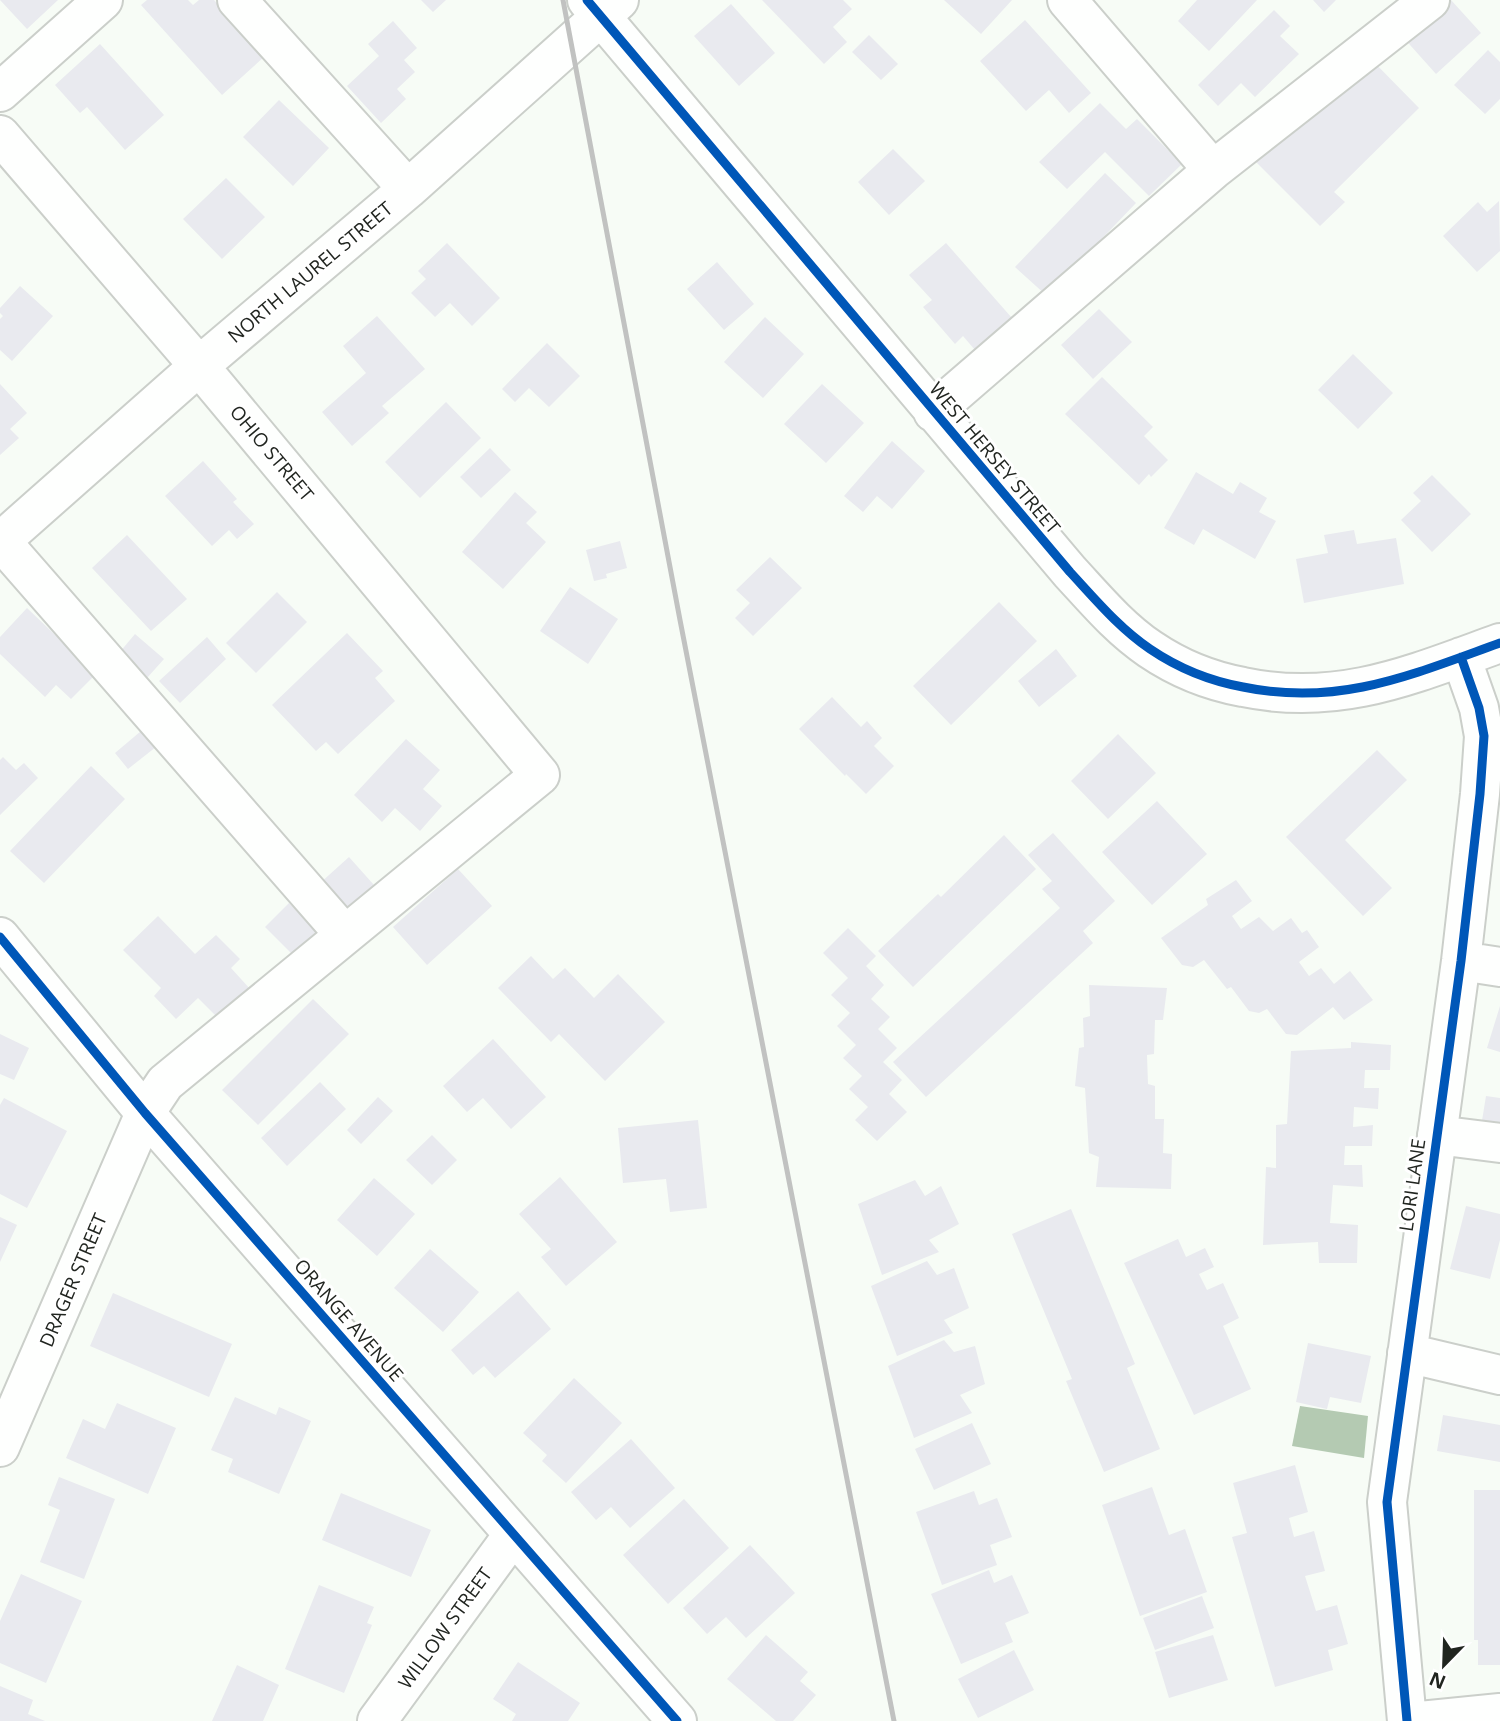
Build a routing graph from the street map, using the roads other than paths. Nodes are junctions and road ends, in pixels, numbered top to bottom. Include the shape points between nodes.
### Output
1 (103, 0) edge
2 (237, 0) edge
3 (1067, 0) edge
4 (1430, 0) edge
5 (602, 5) edge
6 (0, 92) edge
7 (0, 135) edge
8 (1213, 170) junction
9 (408, 189) junction
10 (199, 366) junction
11 (933, 412) junction
12 (0, 541) edge
13 (1500, 643) edge
14 (1461, 657) junction
15 (540, 775) joint
16 (345, 935) junction
17 (0, 937) edge
18 (1461, 961) junction
19 (1500, 967) edge
20 (145, 1112) junction
21 (1437, 1135) junction
22 (1500, 1143) edge
23 (1407, 1353) junction
24 (1500, 1375) edge
25 (0, 1447) edge
26 (513, 1535) junction
27 (1500, 1713) edge
28 (377, 1721) edge
29 (677, 1721) edge
30 (1407, 1721) edge
31 (1420, 1721) edge

1 - 6 street
2 - 9 street
3 - 8 street
4 - 8 street
5 - 9 street, NORTH LAUREL STREET
5 - 11 street, WEST HERSEY STREET
7 - 10 street, OHIO STREET
8 - 11 street
9 - 10 street, NORTH LAUREL STREET
10 - 12 street, NORTH LAUREL STREET
10 - 15 street, OHIO STREET
11 - 14 street, WEST HERSEY STREET via 1117,622 1151,650 1188,670 1220,683 1300,695 1382,684
12 - 16 street
13 - 14 street, WEST HERSEY STREET
14 - 18 street, LORI LANE via 1484,736
15 - 16 street, DRAGER STREET
16 - 20 street, DRAGER STREET via 165,1083
17 - 20 street, ORANGE AVENUE
18 - 19 street
18 - 21 street, LORI LANE
20 - 25 street, DRAGER STREET
20 - 26 street, ORANGE AVENUE
21 - 22 street
21 - 23 street, LORI LANE
23 - 24 street
23 - 30 street, LORI LANE via 1387,1502
26 - 28 street, WILLOW STREET
26 - 29 street, ORANGE AVENUE
27 - 31 street

